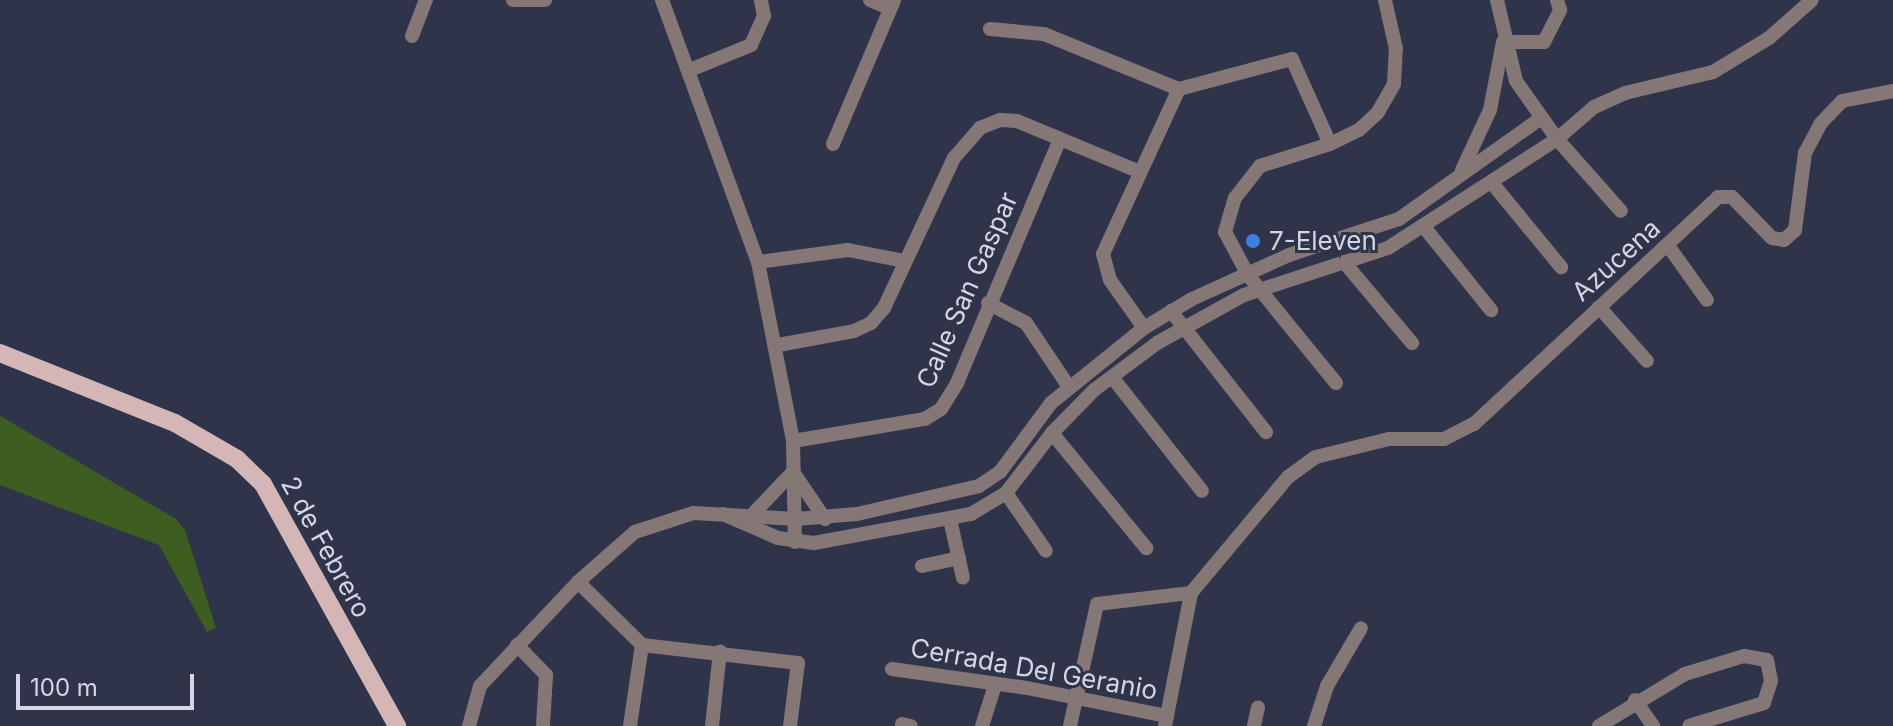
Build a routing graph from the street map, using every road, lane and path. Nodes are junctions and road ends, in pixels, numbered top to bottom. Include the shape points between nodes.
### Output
1 (426, 0) edge
2 (513, 0) edge
3 (545, 0) edge
4 (662, 0) edge
5 (761, 0) edge
6 (870, 0) edge
7 (1385, 0) edge
8 (1497, 0) edge
9 (1557, 0) edge
10 (1812, 0) edge
11 (892, 4) edge
12 (990, 29) dead end
13 (412, 36) dead end
14 (1503, 42) junction
15 (690, 70) junction
16 (1179, 89) junction
17 (1893, 91) edge
18 (1541, 118) junction
19 (1577, 118) junction
20 (1060, 139) junction
21 (1557, 139) junction
22 (833, 144) dead end
23 (1330, 144) junction
24 (1138, 171) junction
25 (1460, 174) junction
26 (1492, 183) junction
27 (1621, 211) dead end
28 (1424, 227) junction
29 (1669, 247) junction
30 (904, 261) junction
31 (758, 262) junction
32 (1344, 262) junction
33 (1561, 267) dead end
34 (1248, 275) junction
35 (1259, 289) junction
36 (1707, 300) dead end
37 (988, 303) junction
38 (1599, 307) junction
39 (1491, 310) dead end
40 (1171, 311) junction
41 (1144, 328) junction
42 (1183, 329) junction
43 (1412, 343) dead end
44 (778, 345) junction
45 (0, 353) edge
46 (1647, 361) dead end
47 (1112, 377) junction
48 (1336, 383) dead end
49 (1069, 387) junction
50 (1266, 432) dead end
51 (1052, 433) junction
52 (793, 441) junction
53 (1014, 449) junction
54 (1030, 462) junction
55 (793, 472) junction
56 (1202, 491) dead end
57 (1006, 493) junction
58 (796, 519) junction
59 (825, 519) junction
60 (950, 519) junction
61 (748, 520) junction
62 (795, 542) junction
63 (1146, 548) dead end
64 (1046, 551) dead end
65 (959, 558) junction
66 (922, 566) dead end
67 (963, 578) dead end
68 (578, 582) junction
69 (1191, 593) junction
70 (1361, 628) dead end
71 (517, 645) junction
72 (642, 645) junction
73 (720, 651) junction
74 (892, 669) dead end
75 (995, 685) junction
76 (1077, 698) junction
77 (1635, 700) junction
78 (1258, 707) dead end
79 (1166, 721) edge
80 (397, 726) edge
81 (469, 726) edge
82 (543, 726) edge
83 (630, 726) edge
84 (712, 726) edge
85 (790, 726) edge
86 (982, 726) edge
87 (1070, 726) edge
88 (1254, 726) edge
89 (1314, 726) edge
90 (1599, 726) edge
91 (1653, 726) edge
92 (1689, 726) edge

1 - 13 street
2 - 3 street
4 - 15 street
5 - 15 street via 764,16 751,45
6 - 11 street
7 - 23 street via 1396,49 1394,84 1378,112 1359,130
8 - 14 street
9 - 14 street via 1560,10 1544,42
10 - 19 street via 1769,38 1713,72 1617,96
11 - 22 street
12 - 16 street via 1044,34
14 - 18 street via 1516,81
14 - 25 street via 1490,110
15 - 31 street
16 - 23 street via 1292,59
16 - 24 street
17 - 29 street, Azucena via 1842,101 1821,123 1805,153 1795,230 1784,240 1772,238 1726,194
18 - 19 street
18 - 21 street
18 - 25 street
19 - 21 street
20 - 24 street
20 - 30 street via 1017,121 1000,120 980,128 954,158
20 - 37 street, Calle San Gaspar
21 - 26 street
21 - 27 street
23 - 34 street via 1260,166 1242,185 1225,232
24 - 41 street via 1103,254 1110,280
25 - 34 street via 1374,231 1289,255
26 - 28 street
26 - 33 street
28 - 32 street via 1369,256
28 - 39 street
29 - 36 street
29 - 38 street, Azucena
30 - 31 street via 848,250
30 - 44 street via 884,308 871,323
31 - 44 street
32 - 35 street
32 - 43 street
34 - 35 street
34 - 40 street
35 - 42 street
35 - 48 street
37 - 49 street via 1026,323
37 - 52 street, Calle San Gaspar via 957,383 941,409 925,419
38 - 46 street
38 - 69 street, Azucena via 1474,424 1444,439 1389,439 1316,457 1288,477
40 - 41 street
40 - 42 street
41 - 49 street
42 - 47 street
42 - 50 street
44 - 52 street
45 - 80 main road, 2 de Febrero via 175,423 237,459 263,484
47 - 51 street
47 - 56 street
49 - 53 street
51 - 54 street
51 - 63 street
52 - 55 street
53 - 54 street
53 - 59 street via 1000,472 967,491
54 - 57 street
55 - 58 street
55 - 59 street
55 - 61 street
57 - 60 street via 971,514
57 - 64 street
58 - 59 street
58 - 61 street
58 - 62 street
60 - 62 street via 841,541
60 - 65 street
61 - 62 street
61 - 68 street via 719,512 671,519 635,532
65 - 66 street
65 - 67 street
68 - 71 street
68 - 72 street
69 - 76 street via 1097,604
69 - 79 street
70 - 89 street via 1327,686
71 - 81 street via 480,686
71 - 82 street via 546,675
72 - 73 street
72 - 83 street
73 - 84 street
73 - 85 street via 798,663
74 - 75 street, Cerrada Del Geranio
75 - 76 street, Cerrada Del Geranio
75 - 86 street
76 - 79 street, Cerrada Del Geranio
76 - 87 street
77 - 90 street
77 - 91 street
77 - 92 street via 1699,669 1758,655 1767,660 1771,671 1764,703
78 - 88 street

